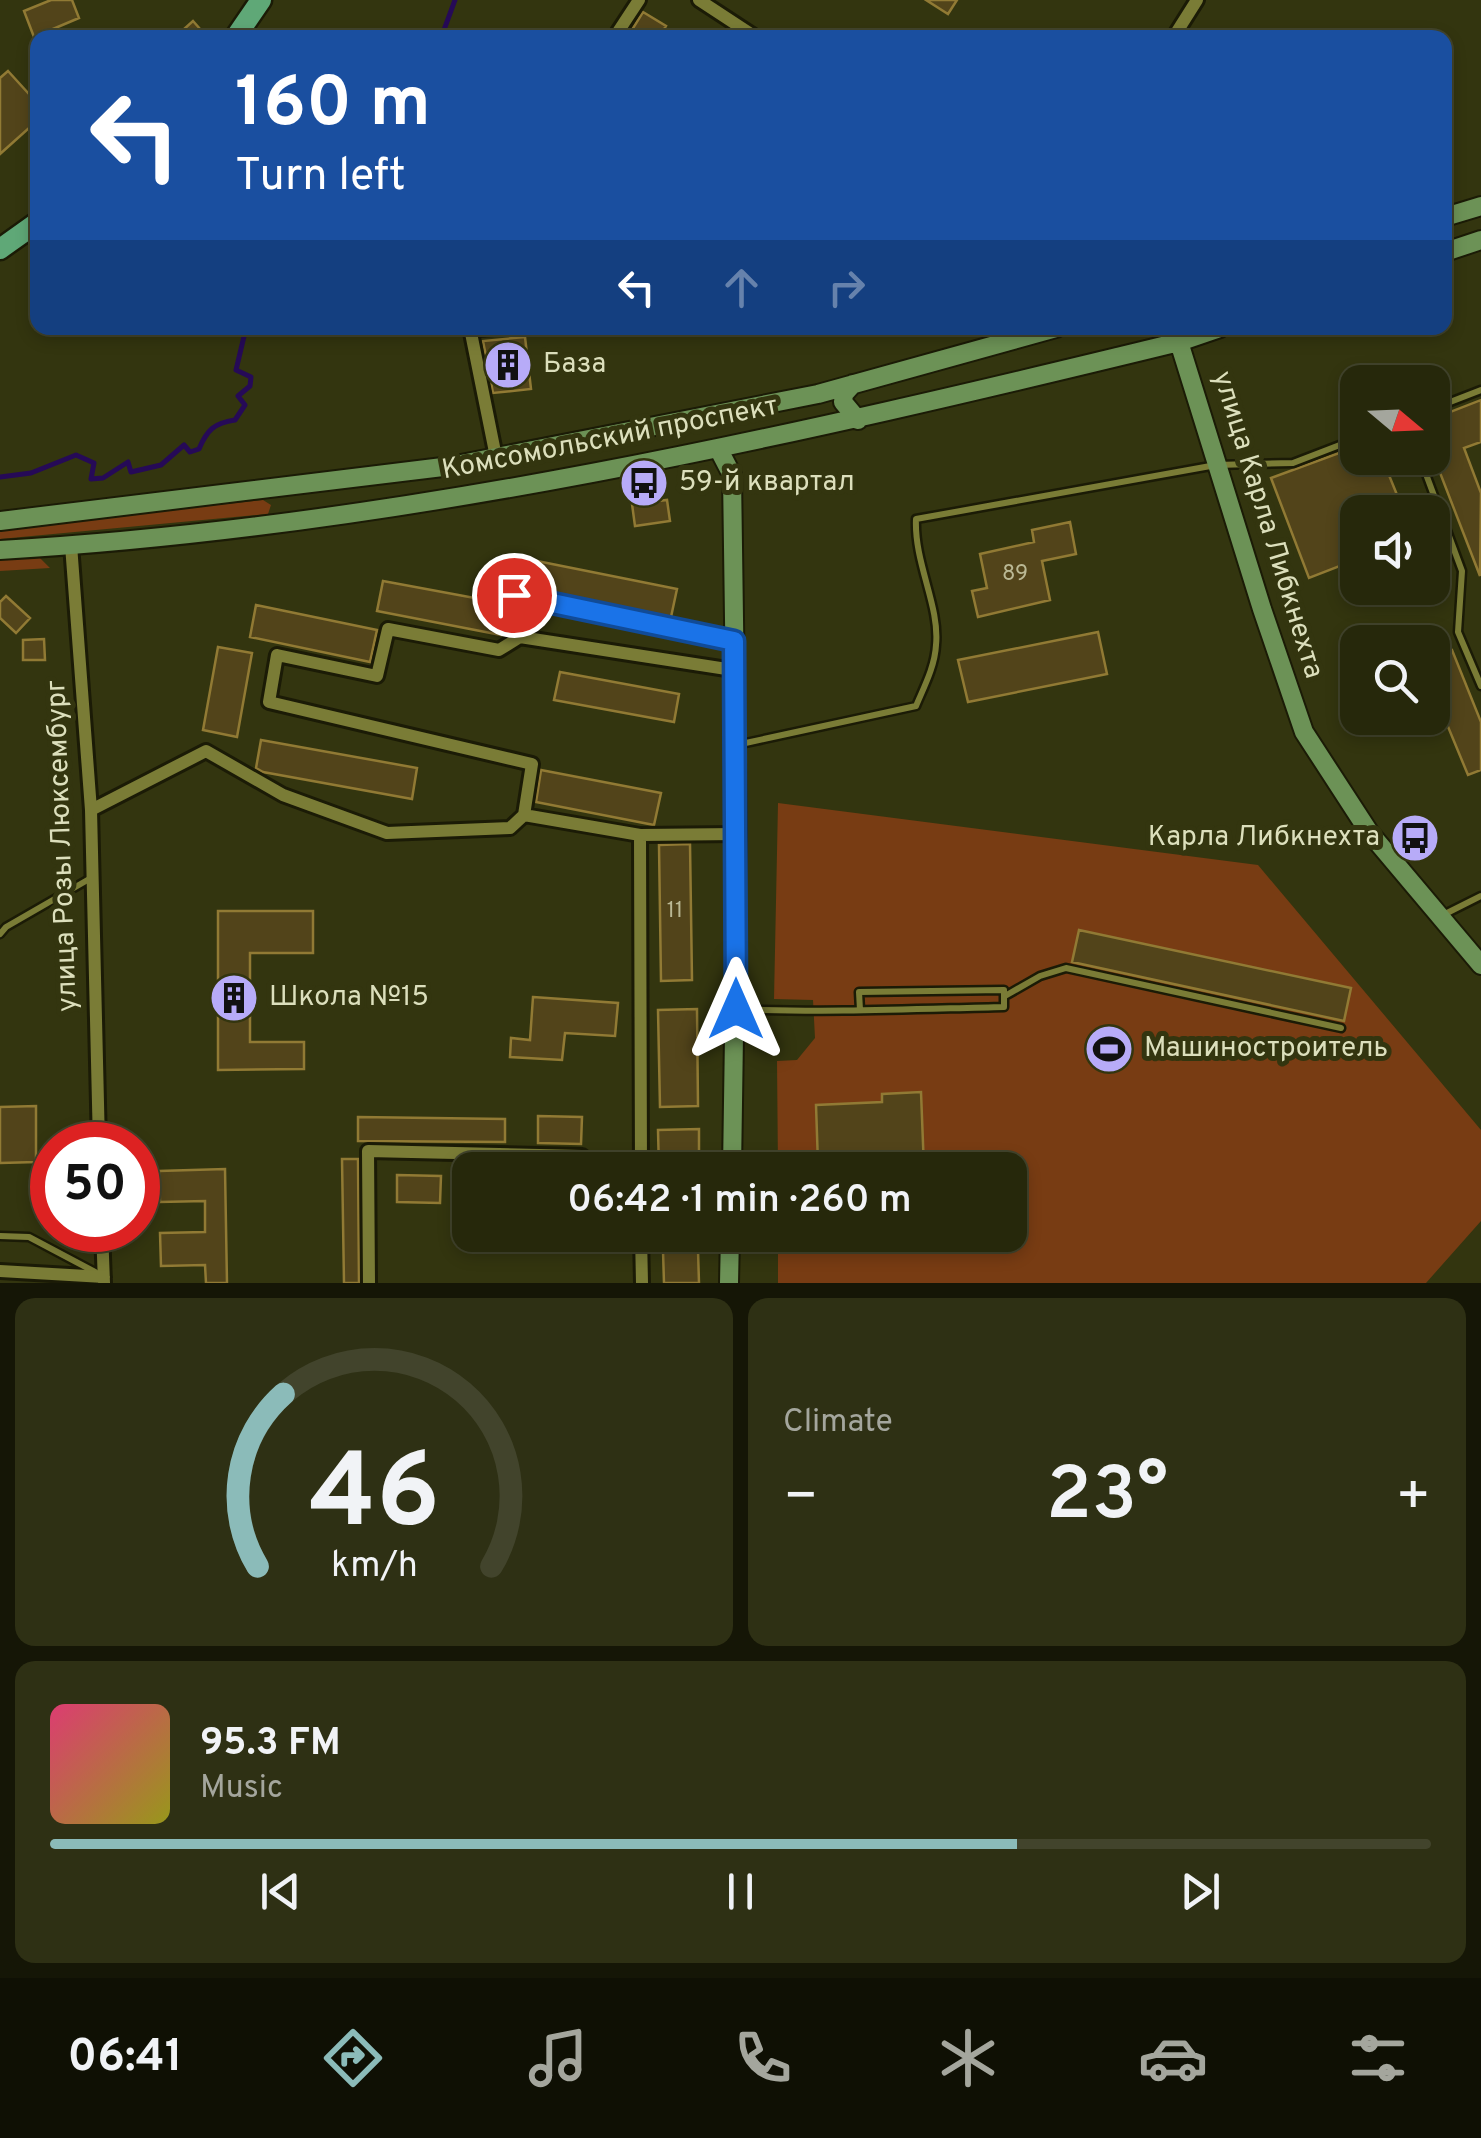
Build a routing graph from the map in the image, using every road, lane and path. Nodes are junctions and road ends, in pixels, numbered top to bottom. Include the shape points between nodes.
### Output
1 (261, 0) edge
2 (639, 0) edge
3 (699, 0) edge
4 (1196, 0) edge
5 (240, 30) edge
6 (619, 30) edge
7 (744, 30) edge
8 (1178, 30) edge
9 (1481, 206) edge
10 (1452, 215) edge
11 (30, 228) edge
12 (1481, 240) edge
13 (0, 249) edge
14 (1452, 250) edge
15 (471, 335) edge
16 (1015, 335) edge
17 (1200, 335) edge
18 (1180, 342) junction
19 (852, 384) junction
20 (1481, 390) edge
21 (818, 394) junction
22 (1450, 401) edge
23 (858, 420) junction
24 (826, 426) junction
25 (1340, 445) edge
26 (718, 448) junction
27 (496, 457) junction
28 (1216, 465) junction
29 (1426, 475) edge
30 (285, 487) junction
31 (289, 520) junction
32 (0, 521) edge
33 (70, 545) junction
34 (0, 550) edge
35 (514, 595) dead end
36 (734, 641) junction
37 (733, 670) junction
38 (1481, 686) edge
39 (736, 745) junction
40 (91, 810) junction
41 (524, 815) junction
42 (737, 834) junction
43 (640, 835) junction
44 (91, 878) junction
45 (1481, 896) edge
46 (1440, 916) junction
47 (0, 934) edge
48 (1481, 964) edge
49 (1004, 997) junction
50 (736, 1009) junction
51 (860, 1010) junction
52 (1341, 1028) dead end
53 (99, 1122) edge
54 (641, 1152) edge
55 (732, 1152) edge
56 (452, 1153) edge
57 (0, 1236) edge
58 (103, 1252) edge
59 (641, 1252) edge
60 (730, 1252) edge
61 (0, 1271) edge
62 (104, 1280) edge
63 (369, 1283) edge
64 (642, 1283) edge
65 (729, 1283) edge

1 - 5 main road
2 - 6 street
3 - 7 street
4 - 8 street
9 - 10 main road
11 - 13 main road
12 - 14 main road
15 - 27 street
16 - 19 main road, Комсомольский проспект
17 - 18 main road, Комсомольский проспект
18 - 23 main road, Комсомольский проспект
18 - 28 main road, улица Карла Либкнехта
19 - 21 main road, Комсомольский проспект
19 - 23 main road via 843,402
20 - 22 lane
21 - 24 main road via 833,403
21 - 27 main road, Комсомольский проспект
23 - 24 main road, Комсомольский проспект
24 - 26 main road, Комсомольский проспект
25 - 28 lane via 1292,463
26 - 31 main road, Комсомольский проспект via 380,510
26 - 36 main road via 732,475
27 - 30 main road, Комсомольский проспект
28 - 39 lane via 916,520 914,546 937,644 916,706
28 - 46 main road, улица Карла Либкнехта via 1304,732 1369,832
29 - 38 lane via 1462,571 1458,632
30 - 31 main road via 278,508
30 - 32 main road, Комсомольский проспект
31 - 33 main road, Комсомольский проспект
33 - 34 main road, Комсомольский проспект
33 - 40 street, улица Розы Люксембург
35 - 36 street
36 - 37 main road
37 - 39 main road
37 - 41 street via 520,637 499,650 388,629 377,676 277,656 269,702 532,764
39 - 42 main road
40 - 41 street via 206,751 283,795 387,834 510,828
40 - 44 street, улица Розы Люксембург
41 - 43 street
42 - 43 street
42 - 50 main road
43 - 54 street
44 - 47 lane
44 - 53 street, улица Розы Люксембург
45 - 46 lane
46 - 48 main road, улица Карла Либкнехта
49 - 51 lane via 1004,1008
49 - 51 lane via 1004,990 859,992
49 - 52 lane via 1066,968
50 - 51 lane
50 - 55 main road
56 - 63 street via 368,1151
57 - 62 lane via 30,1237
58 - 62 street
59 - 64 street
60 - 65 main road
61 - 62 street

